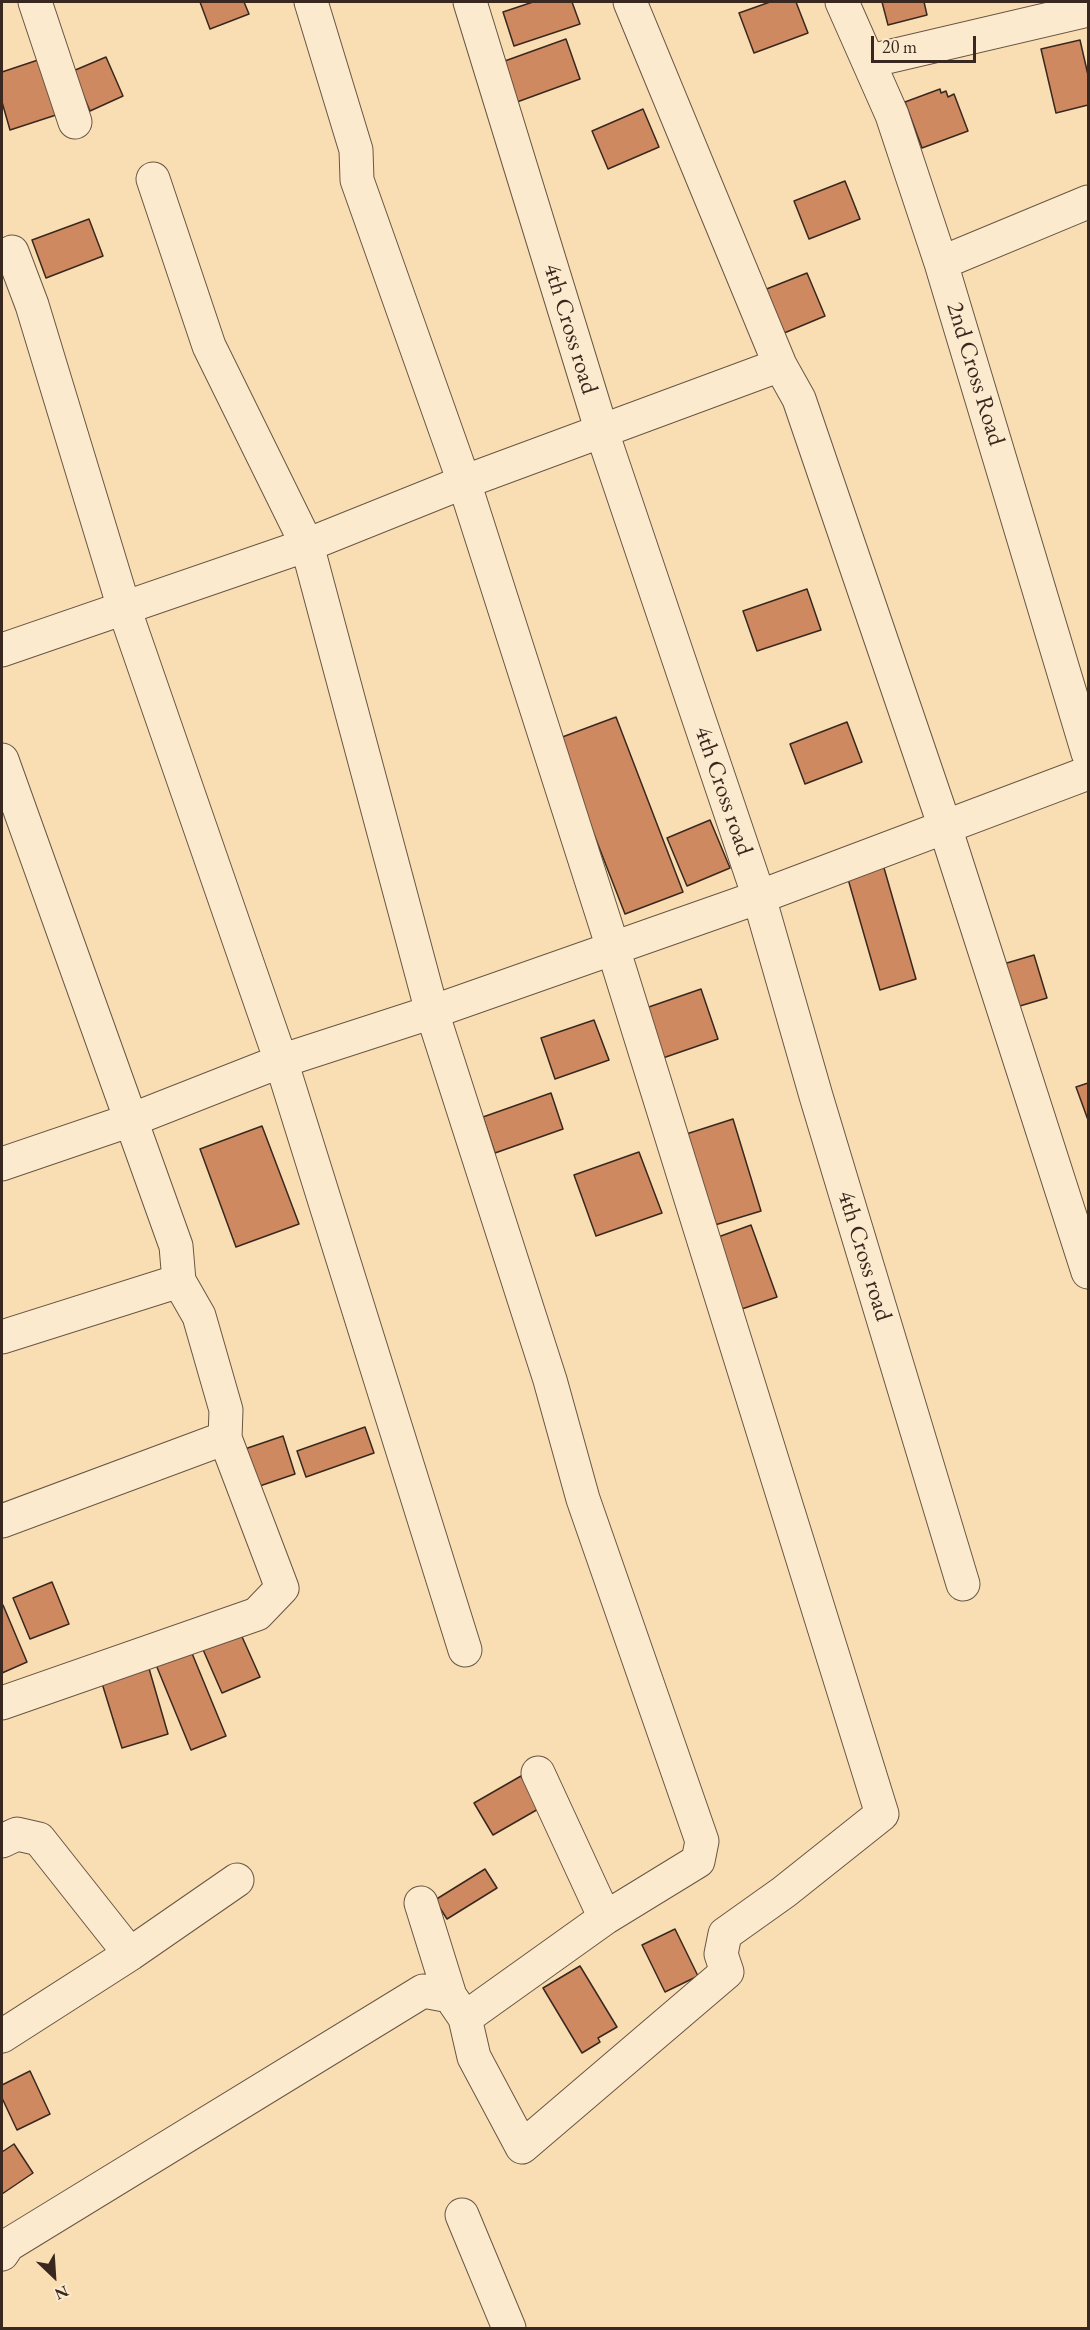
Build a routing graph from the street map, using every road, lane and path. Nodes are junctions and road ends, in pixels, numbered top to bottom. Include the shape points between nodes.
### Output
1 (35, 2) edge
2 (311, 2) edge
3 (470, 2) edge
4 (630, 2) edge
5 (842, 2) edge
6 (1089, 10) edge
7 (870, 62) junction
8 (75, 122) dead end
9 (153, 179) dead end
10 (1089, 202) edge
11 (12, 252) dead end
12 (941, 263) junction
13 (780, 365) junction
14 (602, 432) junction
15 (464, 482) junction
16 (307, 545) junction
17 (124, 609) junction
18 (2, 650) edge
19 (1089, 753) edge
20 (2, 760) edge
21 (1089, 773) edge
22 (945, 827) junction
23 (759, 897) junction
24 (613, 948) junction
25 (432, 1012) junction
26 (281, 1061) junction
27 (131, 1120) junction
28 (2, 1164) edge
29 (1089, 1272) edge
30 (179, 1281) junction
31 (2, 1337) edge
32 (225, 1437) junction
33 (2, 1521) edge
34 (963, 1584) dead end
35 (465, 1650) dead end
36 (2, 1703) edge
37 (538, 1773) dead end
38 (2, 1841) edge
39 (237, 1880) dead end
40 (421, 1903) dead end
41 (605, 1918) junction
42 (130, 1954) junction
43 (458, 2007) junction
44 (2, 2036) edge
45 (462, 2215) dead end
46 (4, 2244) edge
47 (509, 2328) edge

1 - 8 street
2 - 15 street via 356,150 357,180
3 - 14 street, 4th Cross road
4 - 13 street
5 - 7 street, 2nd Cross Road
6 - 7 street
7 - 12 street, 2nd Cross Road via 892,115
9 - 16 street via 210,346
10 - 12 street
11 - 17 street via 32,305
12 - 19 street, 2nd Cross Road
13 - 14 street
13 - 22 street via 799,399
14 - 15 street
14 - 23 street, 4th Cross road
15 - 16 street
15 - 24 street
16 - 17 street
16 - 25 street
17 - 18 street
17 - 26 street
20 - 27 street
21 - 22 street
22 - 23 street
22 - 29 street
23 - 24 street
23 - 34 street, 4th Cross road
24 - 25 street
24 - 43 street via 882,1814 725,1934 721,1954 727,1972 522,2147 474,2057
25 - 26 street
25 - 41 street via 550,1380 583,1499 702,1840 698,1861
26 - 27 street
26 - 35 street
27 - 28 street
27 - 30 street via 176,1246
30 - 31 street
30 - 32 street via 199,1316 226,1410
32 - 33 street
32 - 36 street via 282,1588 257,1614
37 - 41 street
38 - 42 street via 17,1834 39,1839
39 - 42 street
40 - 43 street
41 - 43 street
42 - 44 street
43 - 46 street via 423,1991
45 - 47 street

